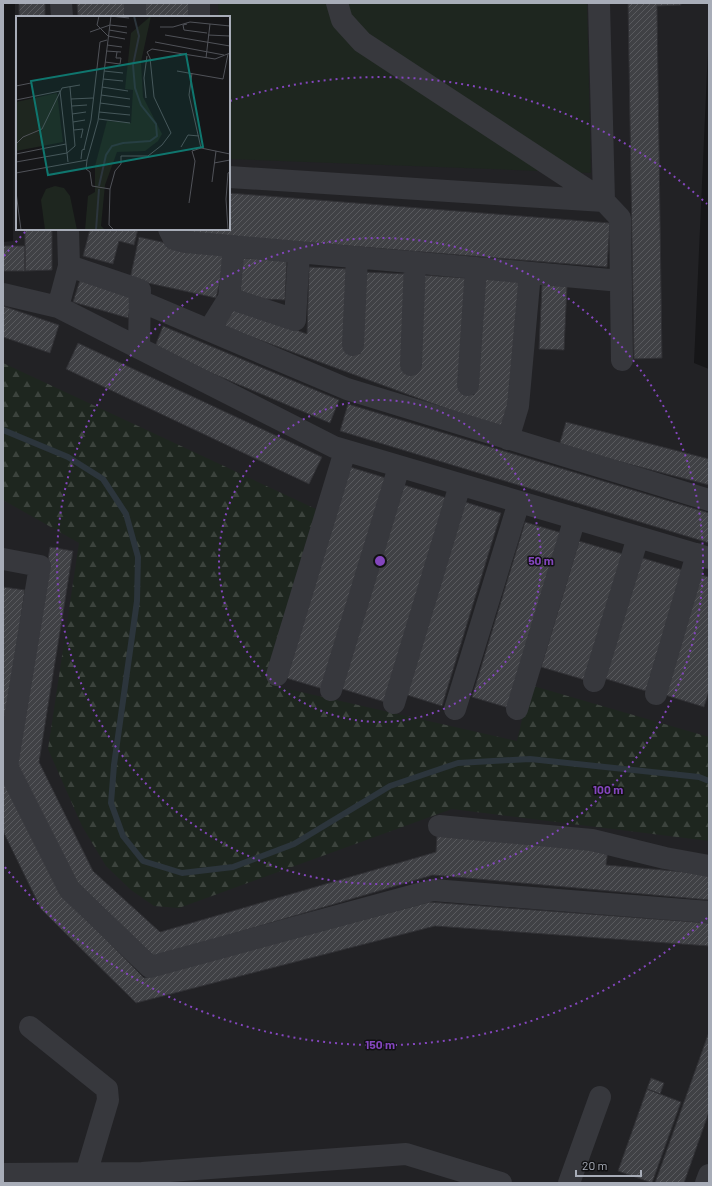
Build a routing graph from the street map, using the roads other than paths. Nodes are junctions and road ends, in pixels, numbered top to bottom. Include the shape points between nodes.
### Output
1 (61, 3) edge
2 (135, 3) edge
3 (199, 3) edge
4 (337, 3) edge
5 (599, 3) edge
6 (62, 16) edge
7 (135, 16) edge
8 (199, 16) edge
9 (230, 177) edge
10 (604, 201) junction
11 (68, 230) edge
12 (170, 230) edge
13 (234, 246) junction
14 (298, 252) junction
15 (357, 257) junction
16 (415, 262) junction
17 (69, 266) junction
18 (476, 268) junction
19 (530, 273) junction
20 (621, 281) junction
21 (3, 294) edge
22 (229, 298) junction
23 (140, 301) junction
24 (58, 307) junction
25 (209, 330) junction
26 (353, 345) dead end
27 (139, 348) junction
28 (622, 360) dead end
29 (410, 364) dead end
30 (468, 385) dead end
31 (508, 439) junction
32 (345, 451) junction
33 (399, 467) junction
34 (460, 485) junction
35 (709, 500) edge
36 (519, 502) junction
37 (575, 518) junction
38 (638, 537) junction
39 (703, 556) edge
40 (3, 559) edge
41 (277, 675) dead end
42 (594, 681) dead end
43 (331, 690) dead end
44 (656, 694) dead end
45 (394, 703) dead end
46 (455, 709) dead end
47 (517, 709) dead end
48 (439, 826) dead end
49 (709, 866) edge
50 (709, 912) edge
51 (30, 1027) dead end
52 (600, 1097) dead end
53 (3, 1174) edge
54 (86, 1174) junction
55 (709, 1175) edge
56 (501, 1183) edge
57 (569, 1183) edge
58 (706, 1183) edge

1 - 6 lane
2 - 7 lane
3 - 8 lane
4 - 10 lane via 342,20 362,42
5 - 10 lane
9 - 10 lane
10 - 20 lane via 620,218
11 - 17 lane
12 - 13 lane via 174,239 186,242
13 - 14 lane
13 - 22 lane
14 - 15 lane
14 - 22 lane via 295,320
15 - 16 lane
15 - 26 lane
16 - 18 lane
16 - 29 lane
17 - 23 lane via 140,290
17 - 24 lane
18 - 19 lane
18 - 30 lane
19 - 20 lane
19 - 31 lane via 518,406
20 - 28 lane
21 - 24 lane
22 - 25 lane
23 - 25 lane
23 - 27 lane
24 - 27 lane
25 - 31 lane via 347,389
27 - 32 lane via 334,448
31 - 35 lane
32 - 33 lane
32 - 41 lane
33 - 34 lane
33 - 43 lane
34 - 36 lane
34 - 45 lane
36 - 37 lane
36 - 46 lane
37 - 38 lane
37 - 47 lane
38 - 39 lane
38 - 42 lane
39 - 44 lane
40 - 50 lane via 40,566 7,766 69,889 150,967 433,890
48 - 49 lane via 592,840
51 - 54 lane via 107,1089 108,1100
52 - 57 lane
53 - 54 lane
54 - 56 lane via 142,1173 406,1154
55 - 58 lane

